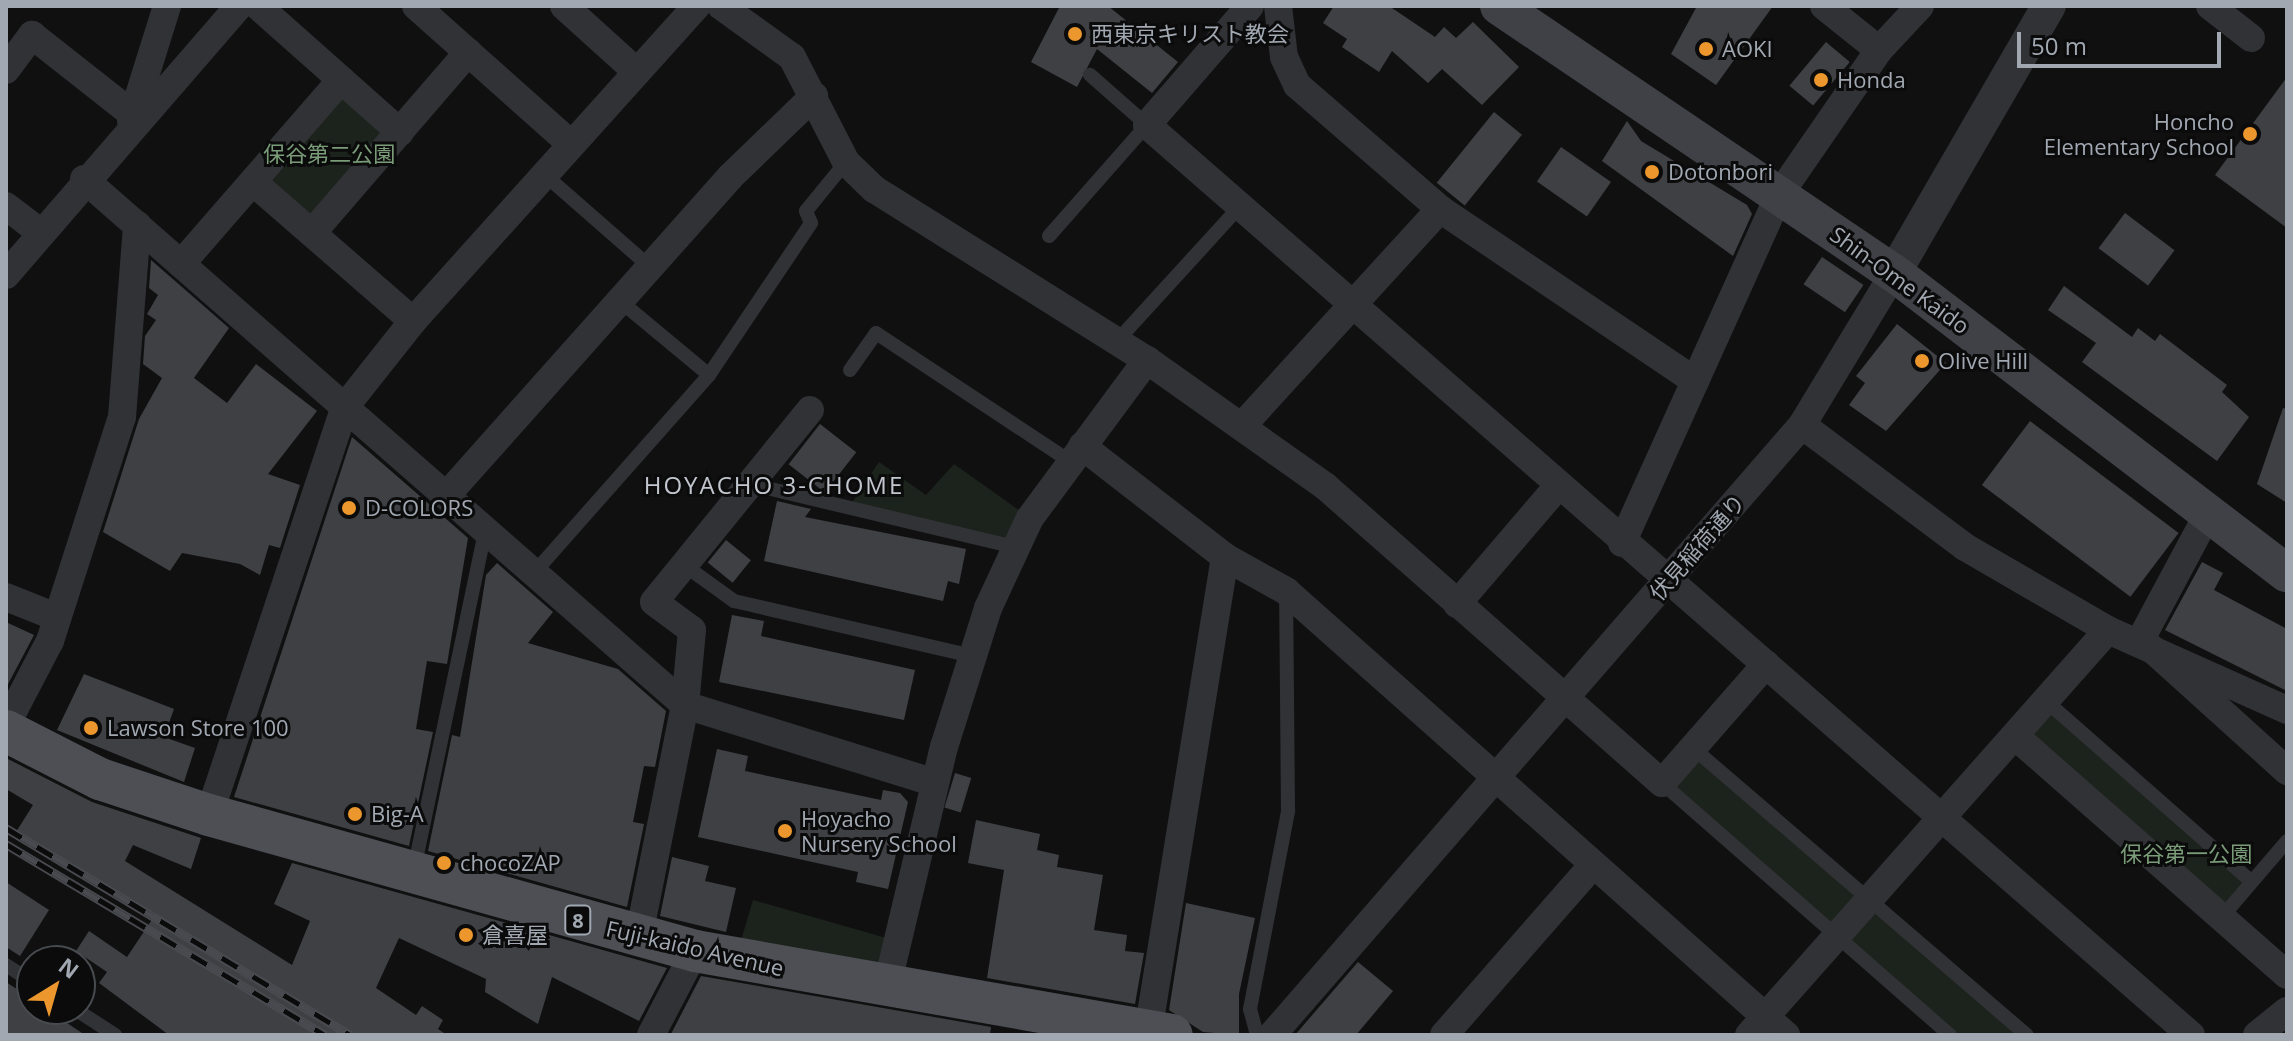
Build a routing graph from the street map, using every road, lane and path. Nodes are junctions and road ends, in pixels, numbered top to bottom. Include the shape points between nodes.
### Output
1 (167, 6) edge
2 (239, 6) edge
3 (258, 6) edge
4 (416, 6) edge
5 (564, 6) edge
6 (697, 6) edge
7 (721, 6) edge
8 (1250, 6) edge
9 (1278, 6) edge
10 (1499, 6) edge
11 (1824, 6) edge
12 (1920, 6) edge
13 (2049, 6) edge
14 (2210, 6) edge
15 (2251, 38) dead end
16 (1879, 50) junction
17 (468, 52) junction
18 (6, 70) edge
19 (636, 71) junction
20 (1090, 75) dead end
21 (341, 80) junction
22 (814, 96) junction
23 (131, 119) junction
24 (1147, 125) junction
25 (400, 132) junction
26 (570, 143) junction
27 (846, 162) junction
28 (545, 175) junction
29 (84, 179) junction
30 (253, 182) junction
31 (1779, 195) junction
32 (1241, 205) junction
33 (6, 206) edge
34 (1440, 209) junction
35 (137, 225) junction
36 (40, 232) junction
37 (312, 233) junction
38 (1049, 236) dead end
39 (181, 264) junction
40 (649, 266) junction
41 (1894, 273) junction
42 (6, 275) edge
43 (620, 301) junction
44 (1354, 303) junction
45 (413, 321) junction
46 (1117, 341) junction
47 (1147, 360) junction
48 (850, 370) dead end
49 (709, 375) junction
50 (1695, 381) junction
51 (344, 408) junction
52 (810, 410) dead end
53 (1802, 425) junction
54 (1242, 426) junction
55 (1076, 454) junction
56 (750, 484) junction
57 (1559, 485) junction
58 (446, 496) junction
59 (2208, 514) junction
60 (485, 532) junction
61 (1622, 543) junction
62 (1014, 547) junction
63 (1225, 557) junction
64 (684, 565) junction
65 (2287, 573) edge
66 (533, 574) junction
67 (1668, 580) junction
68 (1286, 591) junction
69 (6, 597) edge
70 (1457, 604) junction
71 (56, 617) junction
72 (2108, 630) junction
73 (2141, 639) junction
74 (973, 656) junction
75 (1766, 664) junction
76 (1566, 694) junction
77 (2046, 701) junction
78 (685, 705) junction
79 (2287, 710) edge
80 (6, 728) edge
81 (2015, 736) junction
82 (1693, 748) junction
83 (2287, 771) edge
84 (1494, 779) junction
85 (935, 783) junction
86 (1662, 783) junction
87 (209, 815) junction
88 (1943, 817) junction
89 (2287, 841) edge
90 (1591, 867) junction
91 (412, 877) junction
92 (2251, 881) junction
93 (1869, 899) junction
94 (2222, 917) junction
95 (639, 936) junction
96 (1837, 936) junction
97 (695, 951) junction
98 (2287, 975) edge
99 (886, 990) junction
100 (2287, 1011) edge
101 (96, 1023) edge
102 (1767, 1029) edge
103 (1147, 1030) edge
104 (2024, 1034) edge
105 (115, 1035) edge
106 (651, 1035) edge
107 (1257, 1035) edge
108 (1272, 1035) edge
109 (1444, 1035) edge
110 (1950, 1035) edge
111 (2191, 1035) edge
112 (2257, 1035) edge

1 - 23 street
2 - 23 street
3 - 21 street
4 - 17 street
5 - 19 street
6 - 19 street
7 - 22 street via 792,57
8 - 24 street
9 - 34 street via 1284,57 1297,85
10 - 31 main road, Shin-Ome Kaido
11 - 16 street
12 - 16 street
13 - 41 street, 伏見稲荷通り
14 - 15 street
16 - 31 street
17 - 25 street
17 - 26 street
18 - 23 street via 32,35
19 - 26 street
20 - 24 lane
21 - 25 street
21 - 30 street
22 - 27 street
22 - 40 street
23 - 29 street
24 - 32 street
24 - 38 lane
25 - 37 street
26 - 28 street
27 - 46 street via 947,240
27 - 49 lane via 806,211 811,223
28 - 40 lane
28 - 45 street
29 - 35 street
29 - 36 street
30 - 37 street
30 - 39 street
31 - 41 main road, Shin-Ome Kaido
31 - 50 street
32 - 44 street
32 - 46 lane
33 - 36 street
34 - 44 street
34 - 50 street
35 - 39 street
35 - 71 street via 122,417
36 - 42 street
37 - 45 street
39 - 51 street
40 - 43 street
41 - 53 street, 伏見稲荷通り
41 - 59 main road, Shin-Ome Kaido
43 - 49 lane
43 - 58 street
44 - 54 street
44 - 57 street
45 - 51 street
46 - 47 street
47 - 54 street
47 - 55 street
48 - 55 lane via 876,333
49 - 66 lane
50 - 61 street
51 - 58 street
51 - 87 street
52 - 56 street
53 - 67 street, 伏見稲荷通り
53 - 72 street via 1965,547
54 - 70 street via 1325,486
55 - 62 street
55 - 63 street
56 - 62 lane
56 - 64 street
57 - 61 street
57 - 70 street
58 - 60 street
59 - 65 main road, Shin-Ome Kaido
59 - 73 street
60 - 66 street
60 - 91 lane
61 - 67 street
62 - 74 street
63 - 68 street
63 - 103 street
64 - 74 lane via 734,601
64 - 78 street via 654,602 692,630
66 - 78 street
67 - 75 street
67 - 76 street, 伏見稲荷通り
68 - 84 street
68 - 107 lane via 1288,811 1250,1009
69 - 71 street
70 - 76 street
71 - 80 street
72 - 73 street
72 - 77 street
73 - 79 street
73 - 83 street
74 - 85 street
75 - 82 street
75 - 88 street
76 - 84 street, 伏見稲荷通り
76 - 86 street
77 - 81 street
77 - 92 lane
78 - 85 street
78 - 95 street
80 - 87 main road, Fuji-kaido Avenue / 8 via 100,779
81 - 88 street
81 - 94 street
82 - 86 street
82 - 93 lane
84 - 90 street
84 - 108 street, 伏見稲荷通り
85 - 99 street
86 - 96 lane
87 - 91 main road, Fuji-kaido Avenue / 8
88 - 93 street
88 - 111 street
89 - 92 lane
90 - 102 street
90 - 109 street
91 - 95 main road, Fuji-kaido Avenue / 8
92 - 94 lane
93 - 96 street
93 - 104 lane
94 - 98 street
95 - 97 main road, Fuji-kaido Avenue / 8
96 - 102 street
96 - 110 lane
97 - 99 main road, Fuji-kaido Avenue / 8
97 - 106 street
99 - 103 main road, Fuji-kaido Avenue / 8
100 - 112 street
101 - 105 lane

